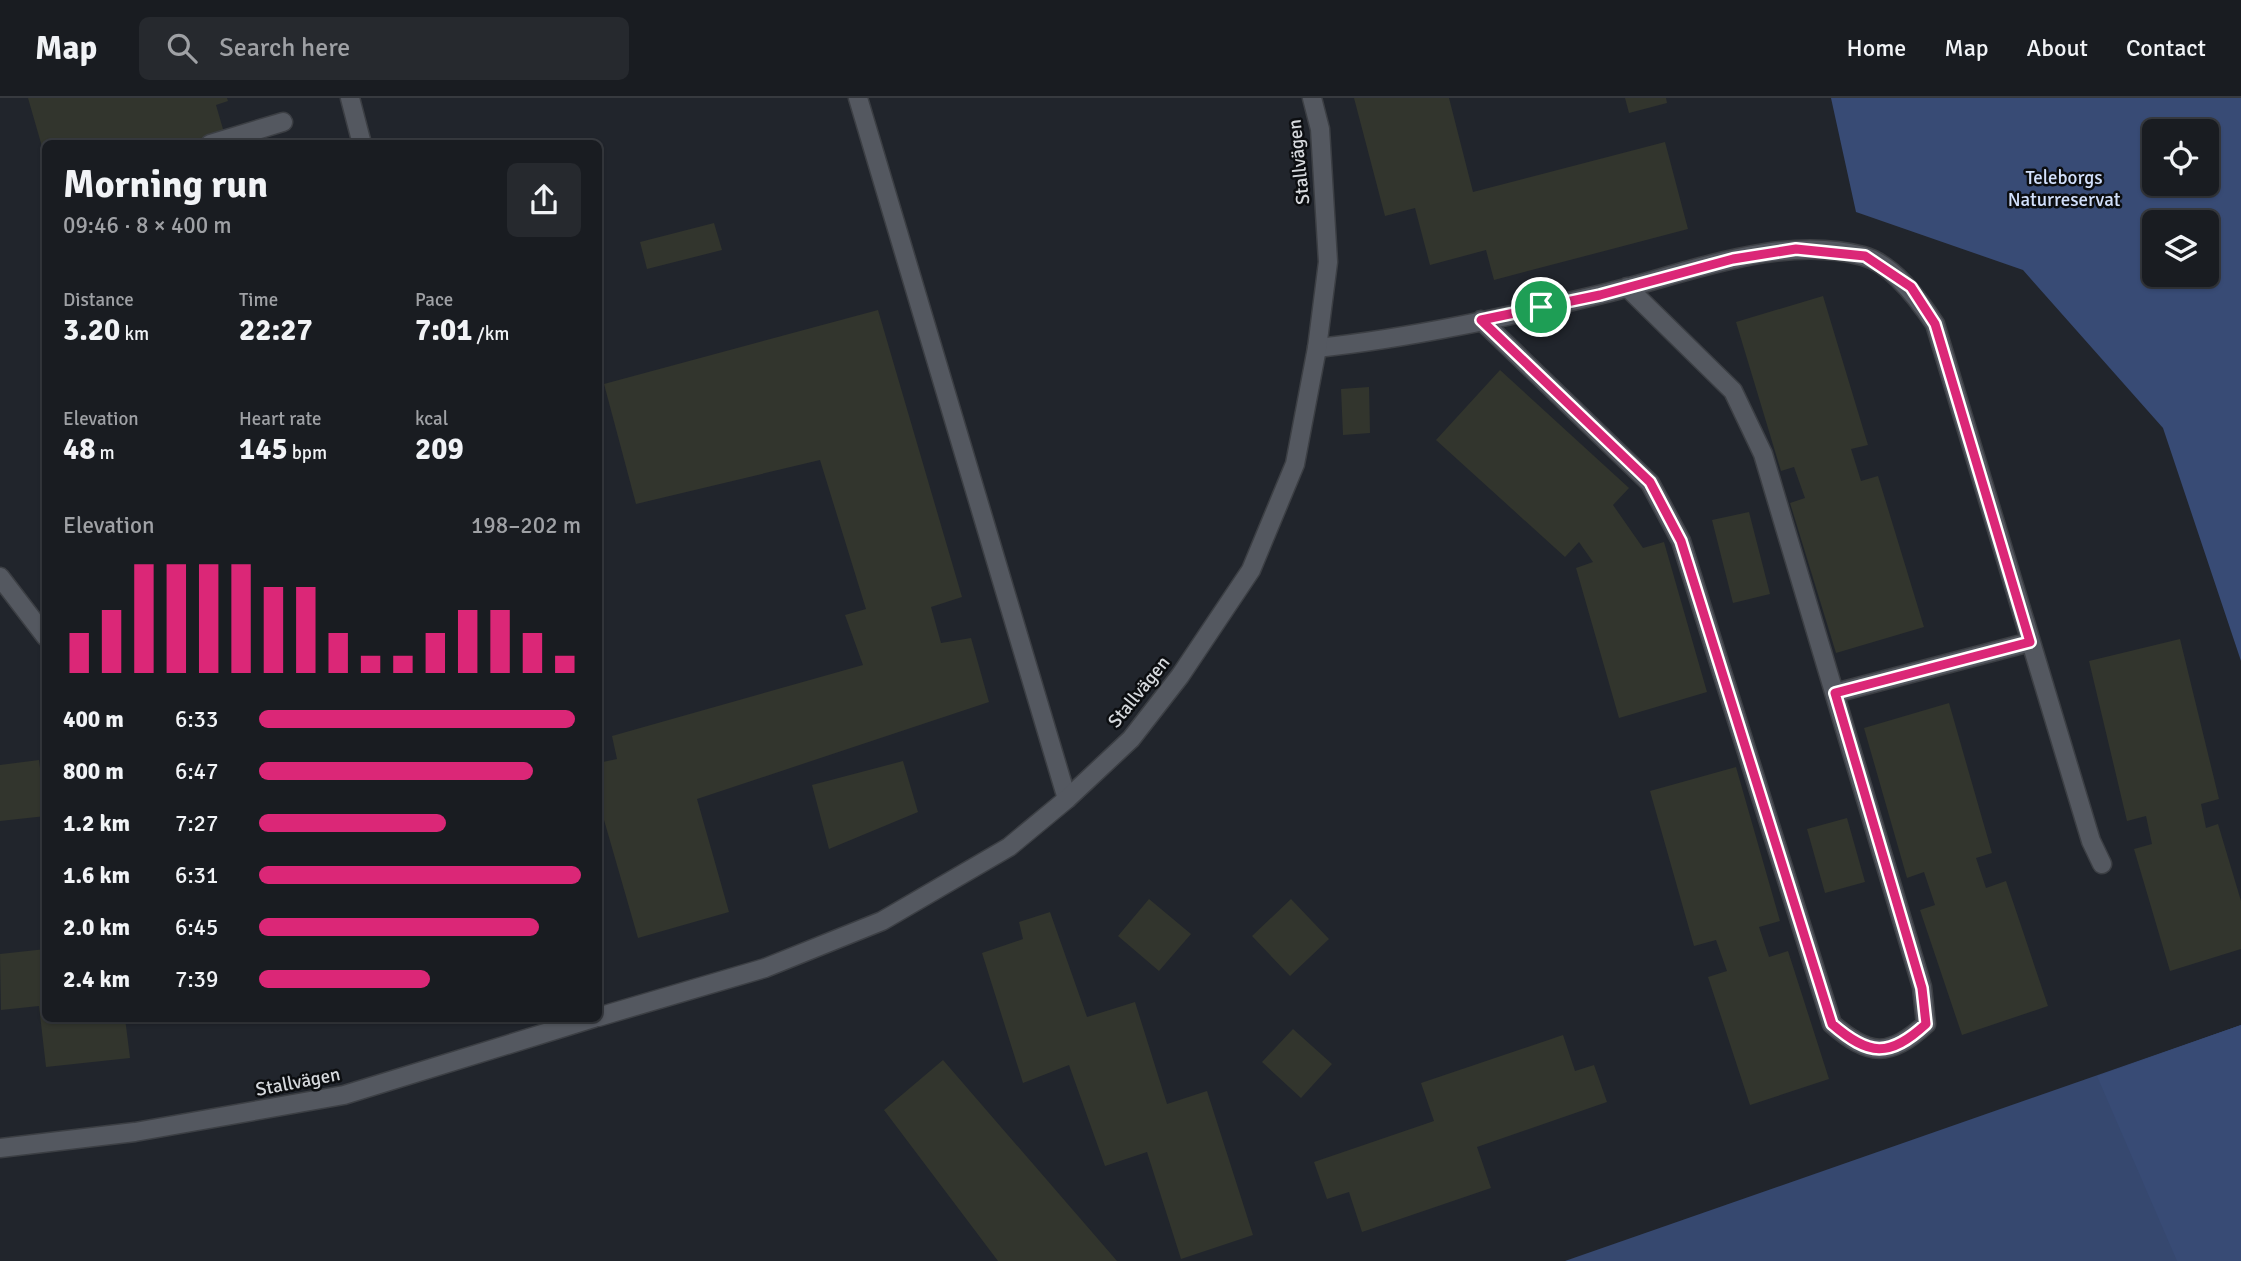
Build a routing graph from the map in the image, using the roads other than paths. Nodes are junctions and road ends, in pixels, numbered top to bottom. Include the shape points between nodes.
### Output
1 (350, 98) edge
2 (858, 98) edge
3 (1312, 98) edge
4 (283, 122) dead end
5 (223, 140) edge
6 (361, 140) edge
7 (1628, 287) junction
8 (1481, 320) junction
9 (1317, 348) junction
10 (0, 577) edge
11 (42, 632) edge
12 (2030, 642) junction
13 (1835, 693) junction
14 (1067, 799) junction
15 (2102, 864) dead end
16 (602, 1013) edge
17 (573, 1022) edge
18 (0, 1148) edge

1 - 6 street
2 - 14 street
3 - 9 street, Stallvägen via 1320,129 1328,262
4 - 5 street
7 - 8 street
7 - 12 street via 1733,259 1796,249 1865,256 1911,287 1935,324
7 - 13 street via 1733,391 1763,454
8 - 9 street via 1381,341
8 - 13 street via 1650,482 1681,541 1832,1024 1856,1045 1884,1049 1906,1042 1926,1024 1922,988
9 - 14 street, Stallvägen via 1295,464 1251,570 1180,676 1130,739
10 - 11 street
12 - 13 street
12 - 15 street
14 - 16 street, Stallvägen via 1009,847 882,921 765,968
17 - 18 street, Stallvägen via 344,1095 135,1132

